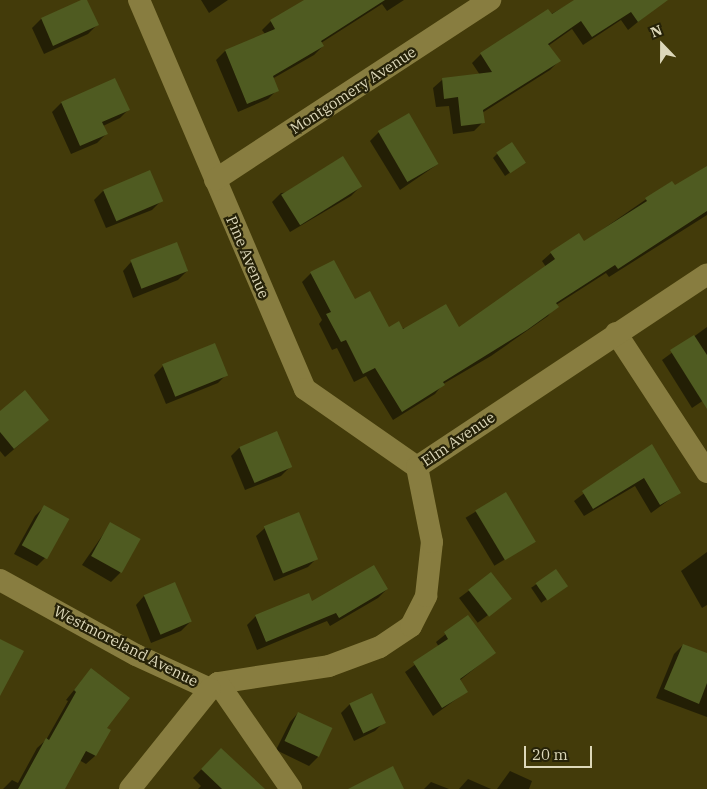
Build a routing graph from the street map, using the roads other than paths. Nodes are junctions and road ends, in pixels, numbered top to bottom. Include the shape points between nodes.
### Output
1 (139, 0) edge
2 (490, 0) edge
3 (215, 180) junction
4 (707, 274) edge
5 (616, 333) junction
6 (417, 467) junction
7 (707, 472) edge
8 (0, 580) edge
9 (214, 686) junction
10 (130, 789) edge
11 (291, 789) edge

1 - 3 street, Pine Avenue
2 - 3 street, Montgomery Avenue
3 - 6 street, Pine Avenue via 305,389
4 - 5 street, Elm Avenue
5 - 6 street, Elm Avenue
5 - 7 street
6 - 9 street, Elm Avenue via 432,542 426,596 411,626 380,646 329,666
8 - 9 street, Westmoreland Avenue via 136,655
9 - 10 street
9 - 11 street, Westmoreland Avenue

